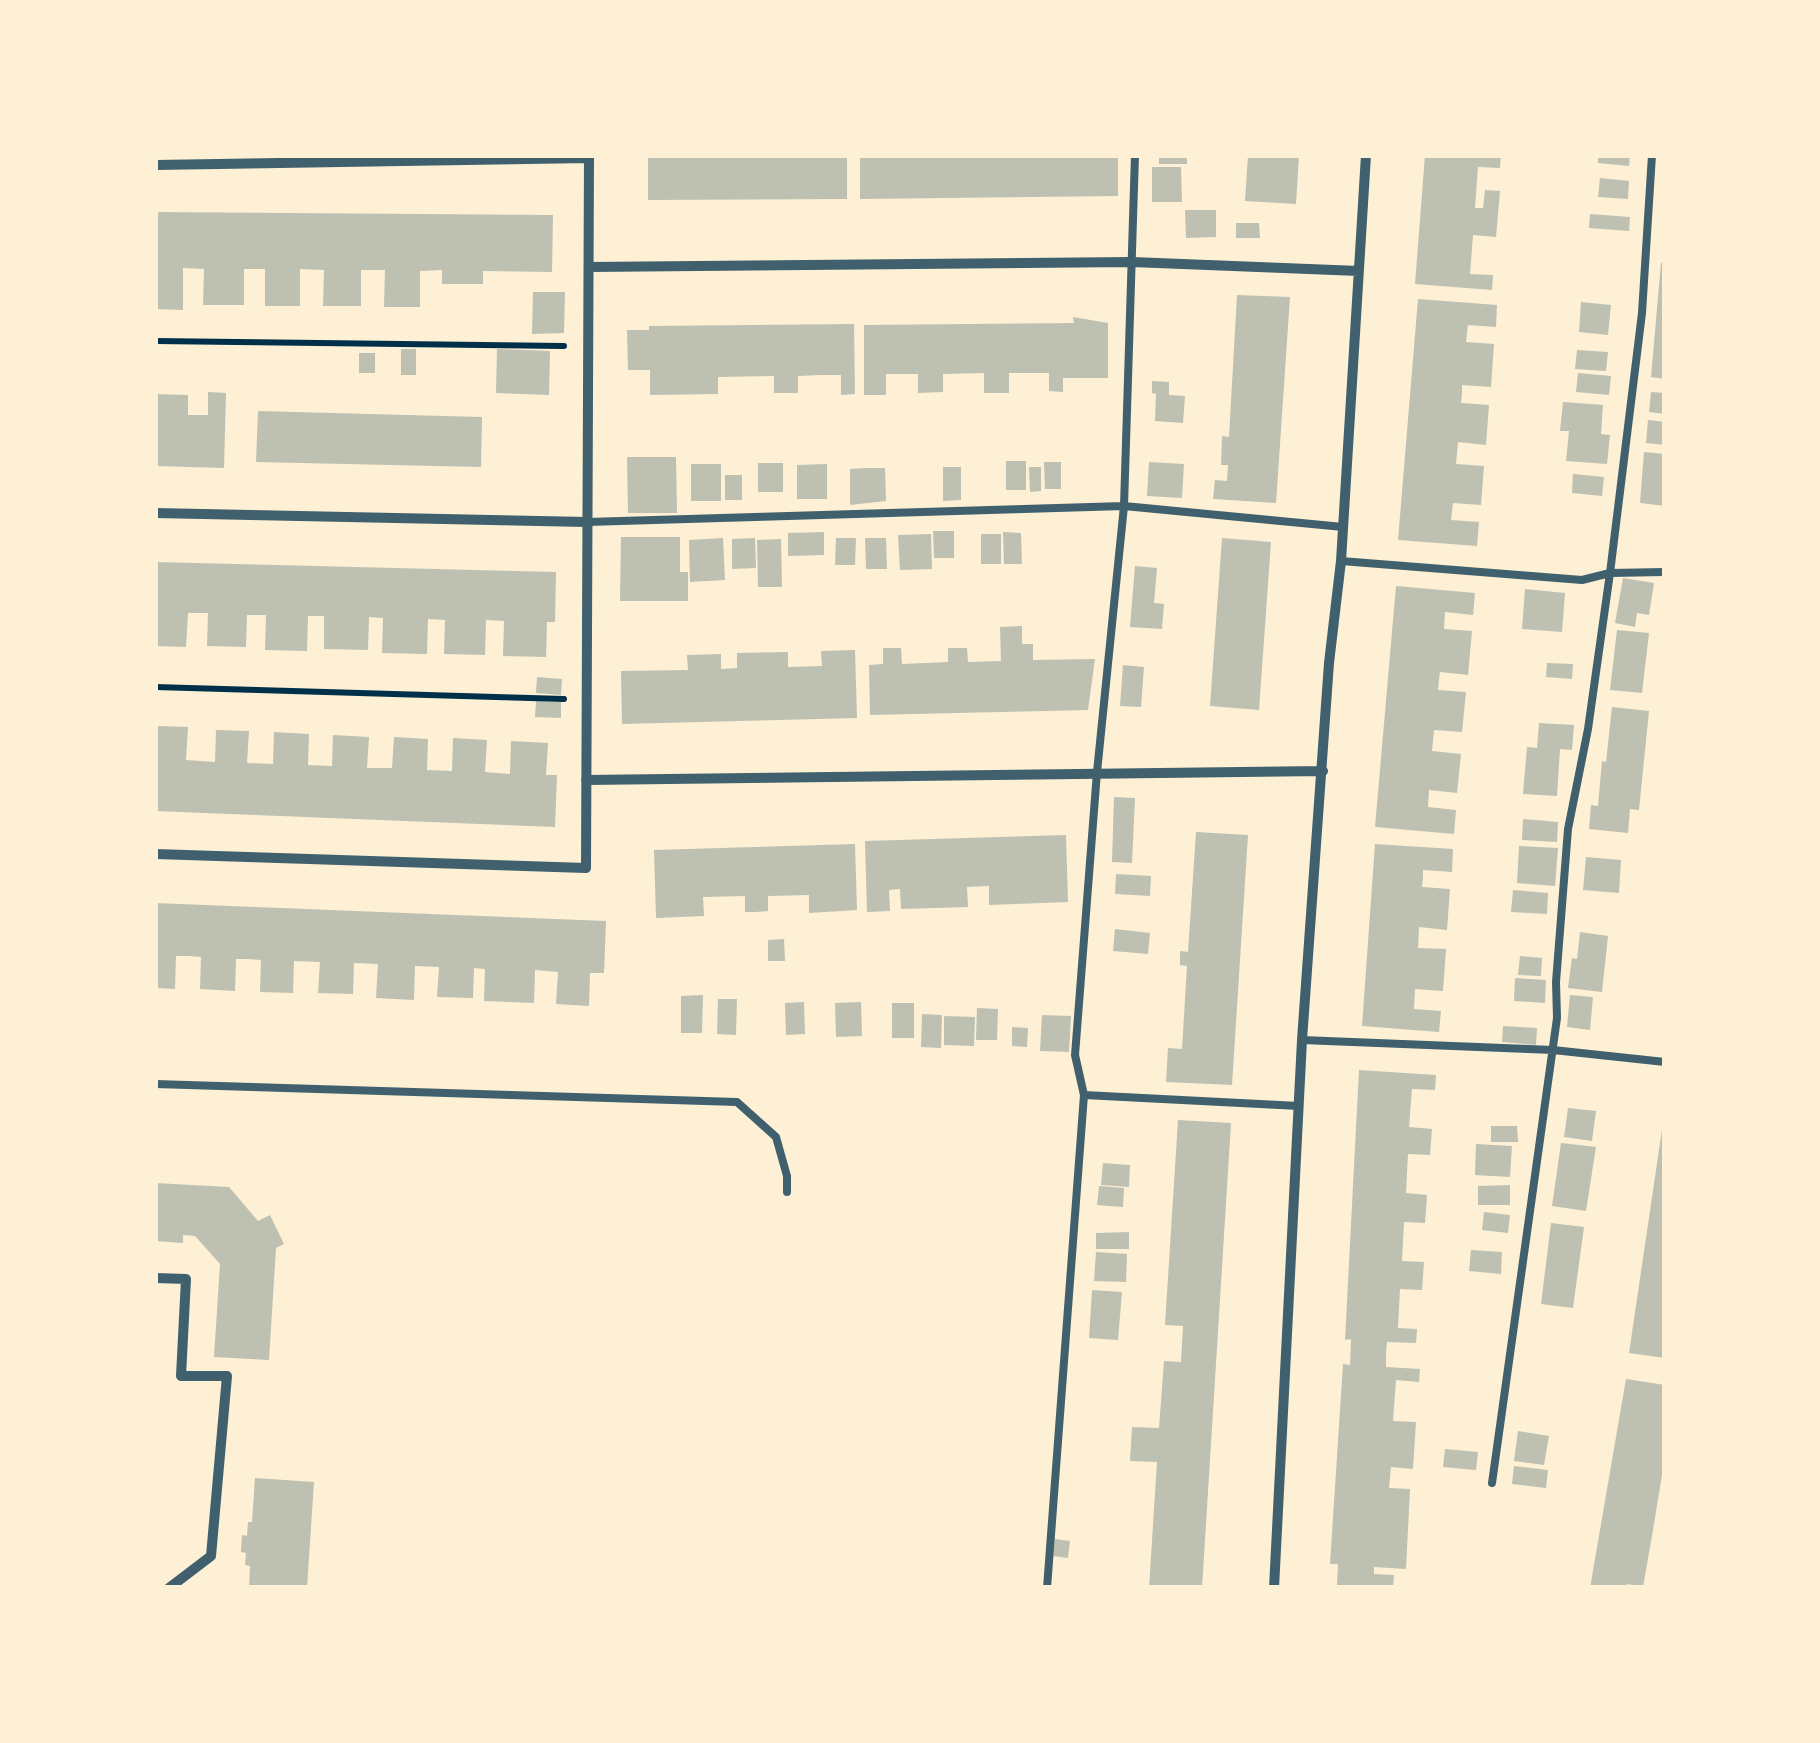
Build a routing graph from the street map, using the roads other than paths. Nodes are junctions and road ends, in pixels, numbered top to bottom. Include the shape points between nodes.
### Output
1 (1135, 155) edge
2 (1366, 155) edge
3 (1652, 155) edge
4 (589, 157) edge
5 (155, 165) edge
6 (1132, 262) junction
7 (588, 267) junction
8 (1359, 270) junction
9 (1124, 506) junction
10 (155, 513) edge
11 (588, 522) junction
12 (1343, 527) junction
13 (1342, 561) junction
14 (1665, 572) edge
15 (1610, 573) junction
16 (1323, 771) junction
17 (1097, 772) junction
18 (586, 780) junction
19 (155, 854) edge
20 (1302, 1040) junction
21 (1553, 1050) junction
22 (1665, 1062) edge
23 (155, 1084) edge
24 (1084, 1095) junction
25 (1299, 1106) junction
26 (788, 1192) dead end
27 (155, 1278) edge
28 (1492, 1483) dead end
29 (169, 1588) edge
30 (1047, 1588) edge
31 (1274, 1588) edge

1 - 6 lane
2 - 8 street
3 - 15 lane via 1642,313
4 - 5 street
4 - 7 street
6 - 7 street
6 - 8 street
6 - 9 lane
7 - 11 street
8 - 12 street
9 - 11 lane
9 - 12 lane
9 - 17 lane
10 - 11 street
11 - 18 street
12 - 13 street
13 - 15 lane via 1582,580
13 - 16 street
14 - 15 lane
15 - 21 lane via 1568,829
16 - 17 street
16 - 20 street
17 - 18 street
17 - 24 lane via 1075,1055
18 - 19 street via 586,868
20 - 21 lane
20 - 25 street
21 - 22 lane
21 - 28 lane
23 - 26 lane via 737,1102 776,1138
24 - 25 lane
24 - 30 lane
25 - 31 street
27 - 29 street via 186,1279 181,1376 227,1376 211,1556

